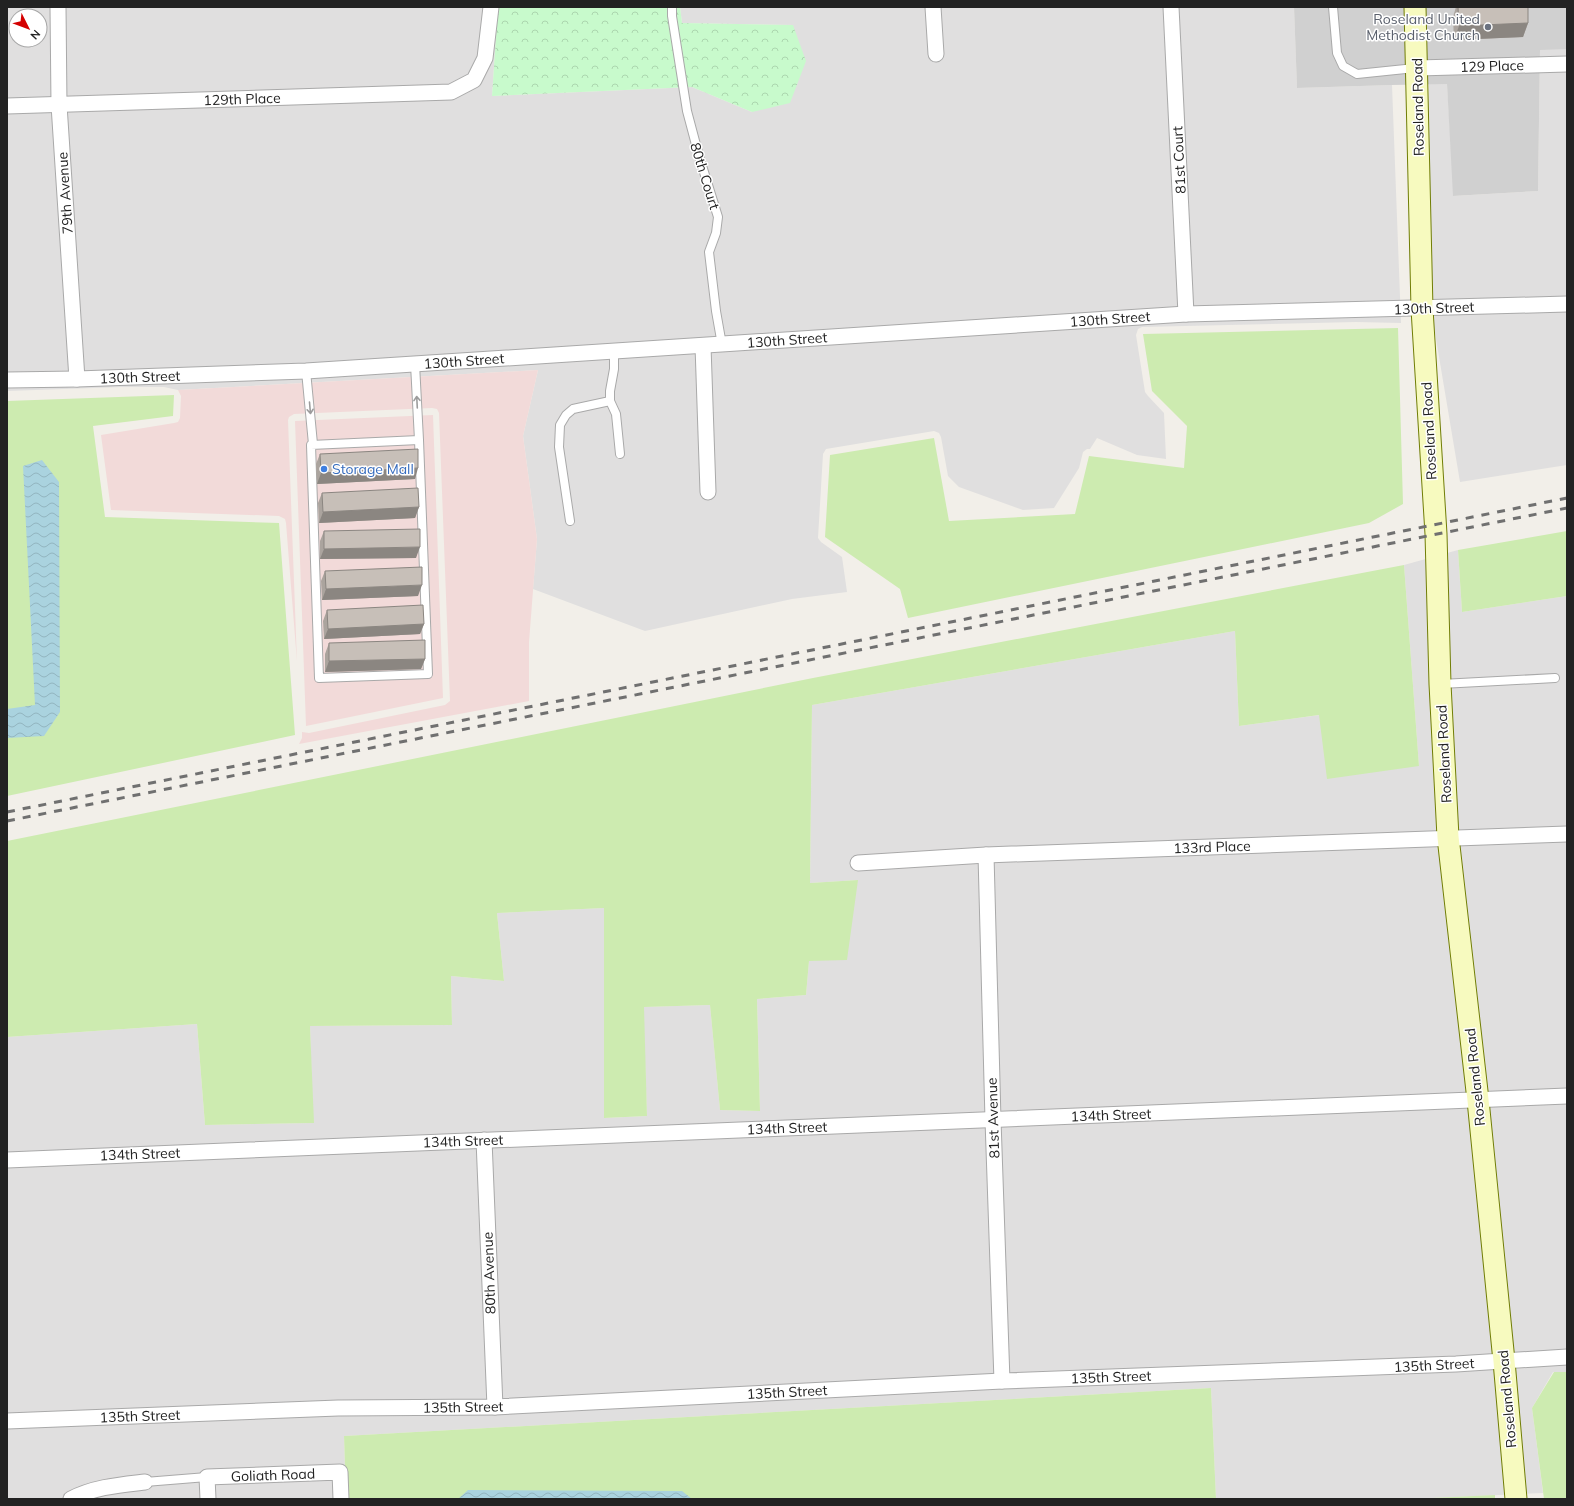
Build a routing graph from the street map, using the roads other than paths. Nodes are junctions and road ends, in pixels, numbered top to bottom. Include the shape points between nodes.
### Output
1 (58, 7) edge
2 (491, 7) edge
3 (672, 7) edge
4 (933, 7) edge
5 (1171, 7) edge
6 (1333, 7) edge
7 (1415, 7) edge
8 (936, 54) dead end
9 (1567, 64) edge
10 (1418, 68) junction
11 (59, 105) junction
12 (7, 106) edge
13 (1567, 304) edge
14 (1422, 309) junction
15 (1186, 314) junction
16 (722, 344) junction
17 (704, 346) junction
18 (614, 351) junction
19 (415, 364) junction
20 (306, 371) junction
21 (77, 379) junction
22 (7, 380) edge
23 (610, 402) junction
24 (419, 440) junction
25 (313, 444) junction
26 (620, 454) dead end
27 (708, 492) dead end
28 (570, 521) dead end
29 (1555, 678) dead end
30 (1440, 684) junction
31 (1567, 834) edge
32 (1448, 837) junction
33 (986, 855) junction
34 (858, 863) dead end
35 (1567, 1096) edge
36 (1478, 1100) junction
37 (993, 1120) junction
38 (484, 1140) junction
39 (7, 1160) edge
40 (1567, 1357) edge
41 (1504, 1361) junction
42 (1002, 1381) junction
43 (494, 1407) junction
44 (7, 1421) edge
45 (207, 1477) junction
46 (145, 1482) joint
47 (71, 1499) edge
48 (208, 1499) edge
49 (341, 1499) edge
50 (1516, 1499) edge

1 - 11 street, 79th Avenue
2 - 11 street, 129th Place via 486,58 474,80 451,92
3 - 16 lane, 80th Court via 687,111 718,217 716,233 709,252
4 - 8 street
5 - 15 street, 81st Court
6 - 10 lane via 1337,53 1343,66 1357,74
7 - 10 main road, Roseland Road
9 - 10 street, 129 Place
10 - 14 main road, Roseland Road
11 - 12 street, 129th Place
11 - 21 street, 79th Avenue
13 - 14 street, 130th Street
14 - 15 street, 130th Street
14 - 30 main road, Roseland Road via 1436,534
15 - 16 street, 130th Street
16 - 17 street, 130th Street
17 - 18 street, 130th Street
17 - 27 street
18 - 19 street, 130th Street
18 - 23 lane
19 - 20 street, 130th Street
24 -> 19 lane
20 - 21 street, 130th Street
20 -> 25 lane
21 - 22 street, 130th Street
23 - 26 lane via 616,414
23 - 28 lane via 573,409 560,425 559,447
24 - 25 lane
24 - 25 lane via 428,674 319,678
29 - 30 lane
30 - 32 main road, Roseland Road
31 - 32 street, 133rd Place
32 - 33 street, 133rd Place
32 - 36 main road, Roseland Road
33 - 34 street, 133rd Place
33 - 37 street, 81st Avenue
35 - 36 street, 134th Street
36 - 37 street, 134th Street
36 - 41 main road, Roseland Road
37 - 38 street, 134th Street
37 - 42 street, 81st Avenue
38 - 39 street, 134th Street
38 - 43 street, 80th Avenue
40 - 41 street, 135th Street
41 - 42 street, 135th Street
41 - 50 main road, Roseland Road
42 - 43 street, 135th Street
43 - 44 street, 135th Street via 338,1408
45 - 46 lane
45 - 48 street
45 - 49 street, Goliath Road via 340,1472
46 - 47 street via 106,1486

